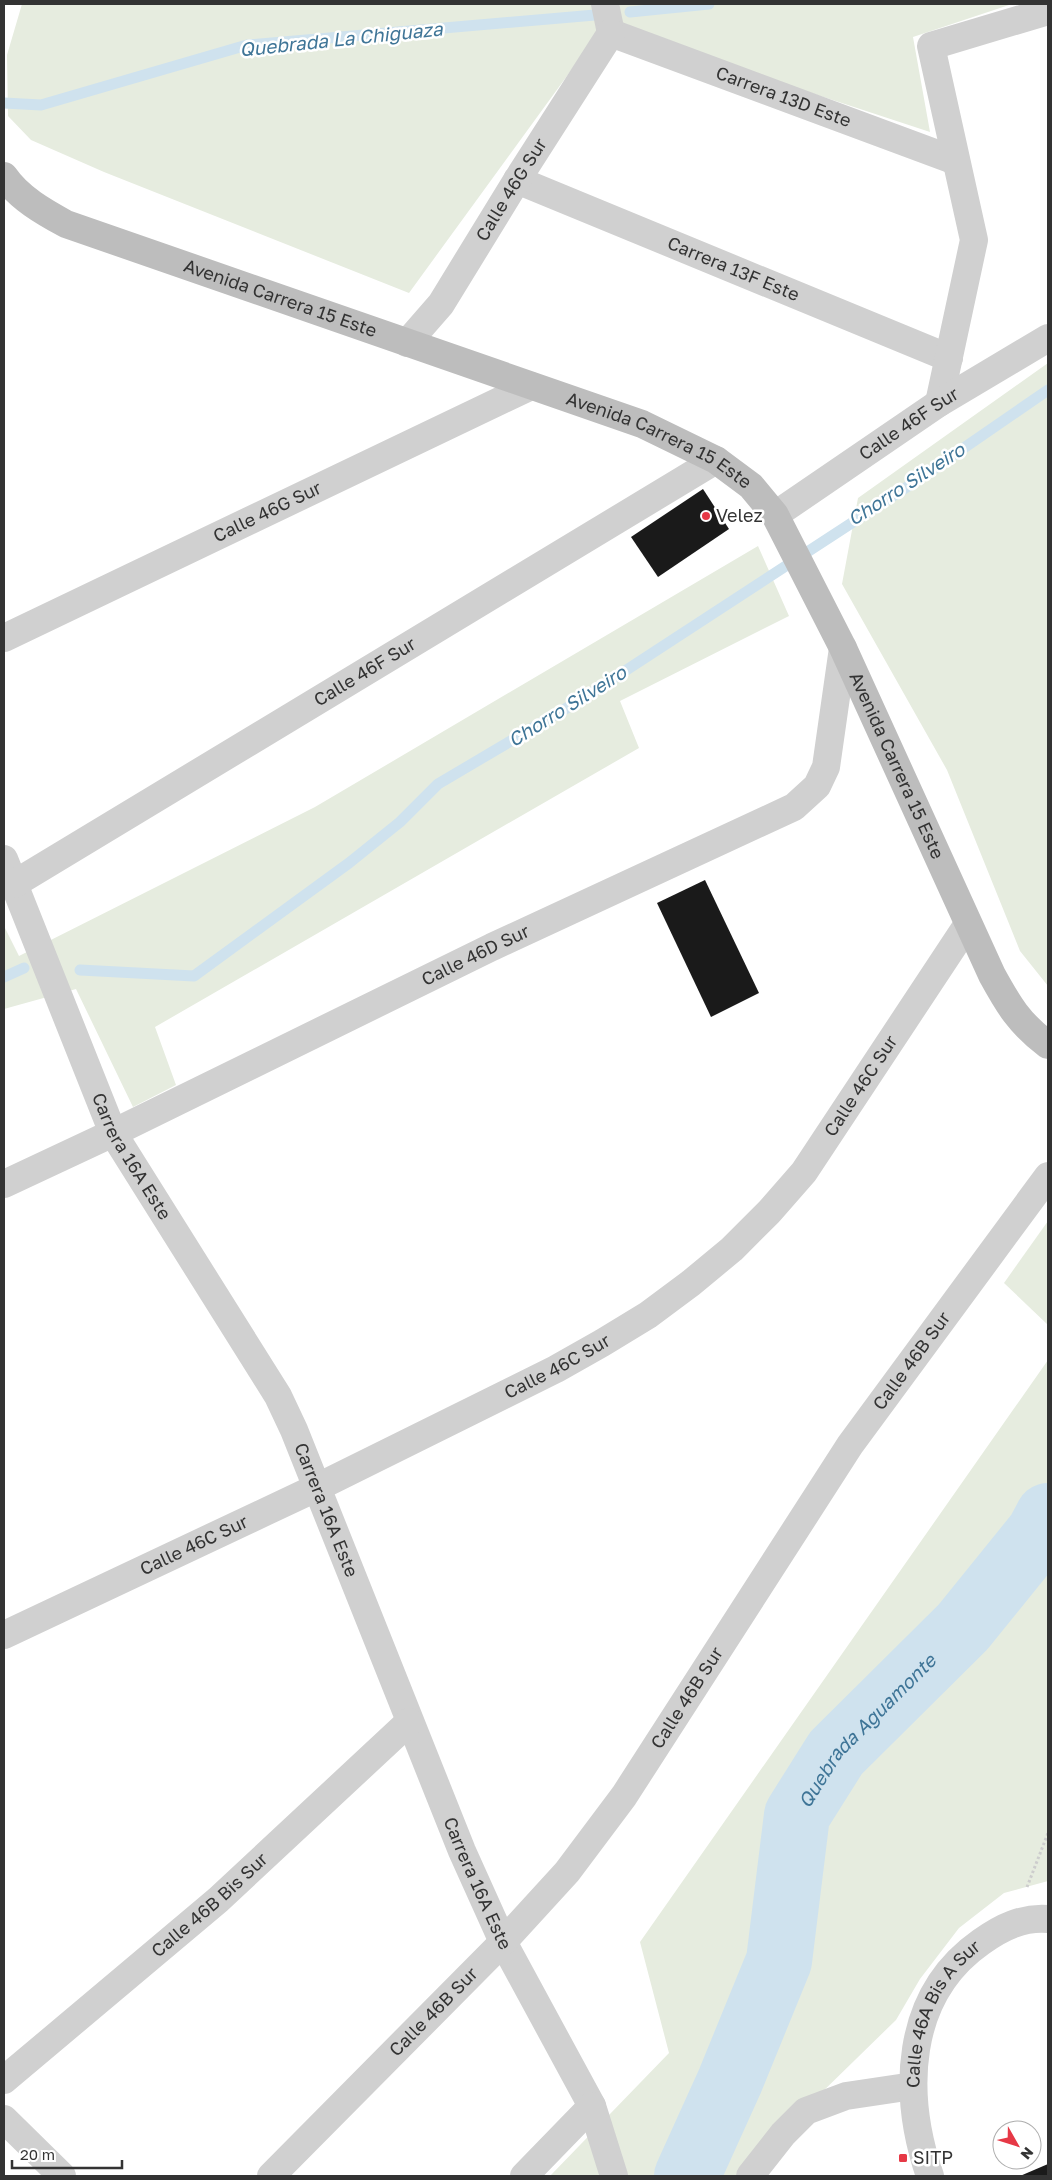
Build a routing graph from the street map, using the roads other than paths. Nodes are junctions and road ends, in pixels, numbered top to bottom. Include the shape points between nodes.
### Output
1 (605, 4) edge
2 (1044, 9) edge
3 (612, 33) junction
4 (956, 161) junction
5 (4, 176) edge
6 (517, 180) junction
7 (1048, 338) edge
8 (407, 343) junction
9 (949, 358) junction
10 (531, 386) junction
11 (939, 404) junction
12 (716, 460) junction
13 (781, 525) junction
14 (4, 638) edge
15 (843, 648) junction
16 (4, 859) edge
17 (14, 884) junction
18 (968, 924) junction
19 (1048, 1045) edge
20 (113, 1133) junction
21 (1048, 1176) edge
22 (4, 1184) edge
23 (318, 1486) junction
24 (4, 1635) edge
25 (409, 1722) junction
26 (1048, 1920) edge
27 (503, 1942) junction
28 (4, 2080) edge
29 (913, 2086) junction
30 (592, 2106) junction
31 (4, 2119) edge
32 (62, 2176) edge
33 (271, 2176) edge
34 (524, 2176) edge
35 (614, 2176) edge
36 (750, 2176) edge
37 (930, 2176) edge

1 - 3 street
2 - 4 street via 931,46
3 - 4 street, Carrera 13D Este
3 - 6 street, Calle 46G Sur
4 - 9 street via 974,240
5 - 8 main road, Avenida Carrera 15 Este via 24,198 66,224
6 - 8 street, Calle 46G Sur via 441,304
6 - 9 street, Carrera 13F Este
7 - 11 street, Calle 46F Sur
8 - 10 main road, Avenida Carrera 15 Este
9 - 11 street
10 - 12 main road, Avenida Carrera 15 Este via 642,424
10 - 14 street, Calle 46G Sur
11 - 13 street, Calle 46F Sur
12 - 13 main road, Avenida Carrera 15 Este via 751,486
12 - 17 street, Calle 46F Sur
13 - 15 main road, Avenida Carrera 15 Este
15 - 18 main road, Avenida Carrera 15 Este
15 - 20 street, Calle 46D Sur via 826,767 817,786 794,807 492,947
16 - 17 street, Carrera 16A Este
17 - 20 street, Carrera 16A Este
18 - 19 main road, Avenida Carrera 15 Este via 1008,1005 1027,1029
18 - 23 street, Calle 46C Sur via 804,1172 732,1249 648,1315 602,1343
20 - 22 street, Calle 46D Sur
20 - 23 street, Carrera 16A Este via 278,1396
21 - 27 street, Calle 46B Sur via 850,1445 624,1796 567,1872
23 - 24 street, Calle 46C Sur
23 - 25 street, Carrera 16A Este
25 - 27 street, Carrera 16A Este
25 - 28 street, Calle 46B Bis Sur via 218,1900
26 - 29 street, Calle 46A Bis A Sur via 1014,1923 992,1934 954,1965 940,1984 919,2029
27 - 30 street, Carrera 16A Este
27 - 33 street, Calle 46B Sur
29 - 36 street, Calle 46A Bis A Sur via 846,2096 806,2112 783,2134
29 - 37 street via 919,2139
30 - 34 street
30 - 35 street, Carrera 16A Este
31 - 32 street

